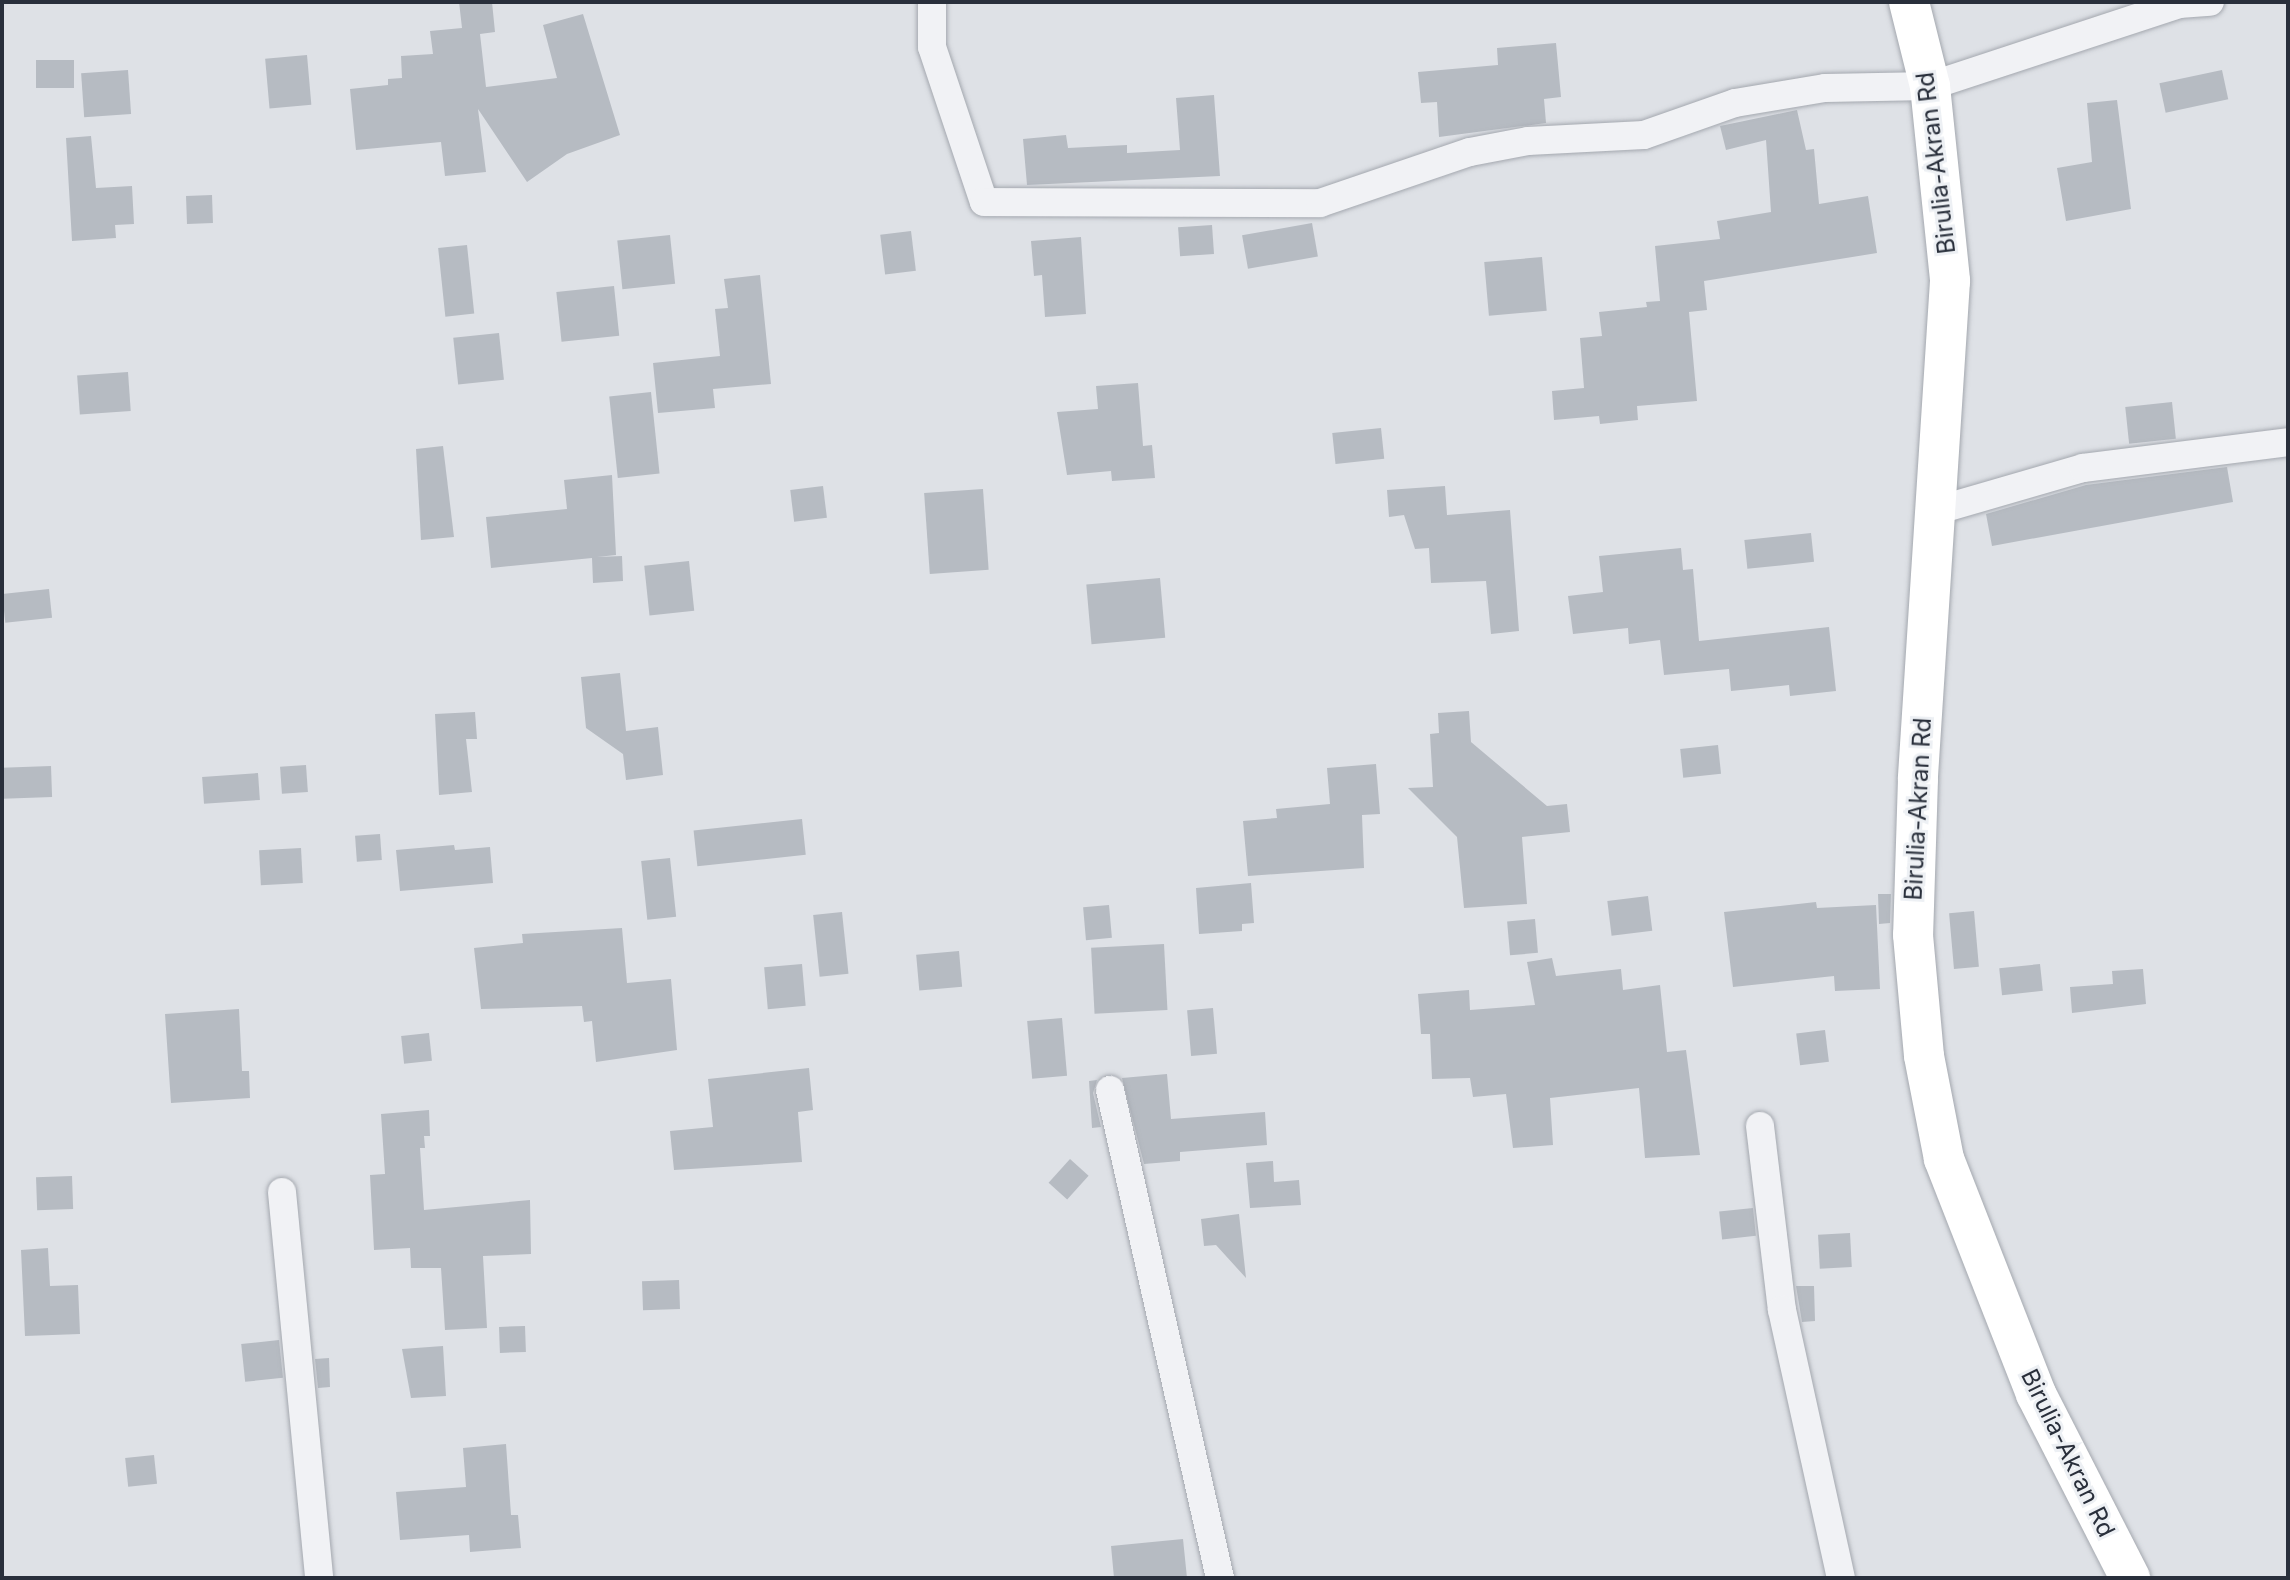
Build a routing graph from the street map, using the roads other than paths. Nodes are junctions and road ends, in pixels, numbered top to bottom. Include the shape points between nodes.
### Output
1 (932, 2) edge
2 (1909, 2) edge
3 (2210, 2) edge
4 (1930, 86) junction
5 (2288, 442) edge
6 (1935, 511) junction
7 (1110, 1090) dead end
8 (1760, 1126) dead end
9 (282, 1192) dead end
10 (319, 1578) edge
11 (1220, 1578) edge
12 (1841, 1578) edge
13 (2130, 1578) edge

1 - 4 street via 932,47 984,202 1320,203 1470,152 1528,141 1644,135 1735,103 1825,88
2 - 4 street, Birulia-Akran Rd
3 - 4 street via 2179,4
4 - 6 street, Birulia-Akran Rd via 1950,281
5 - 6 street via 2083,468
6 - 13 street, Birulia-Akran Rd via 1913,935 1924,1056 1944,1159 2036,1394
7 - 11 street
8 - 12 street via 1782,1310
9 - 10 street

